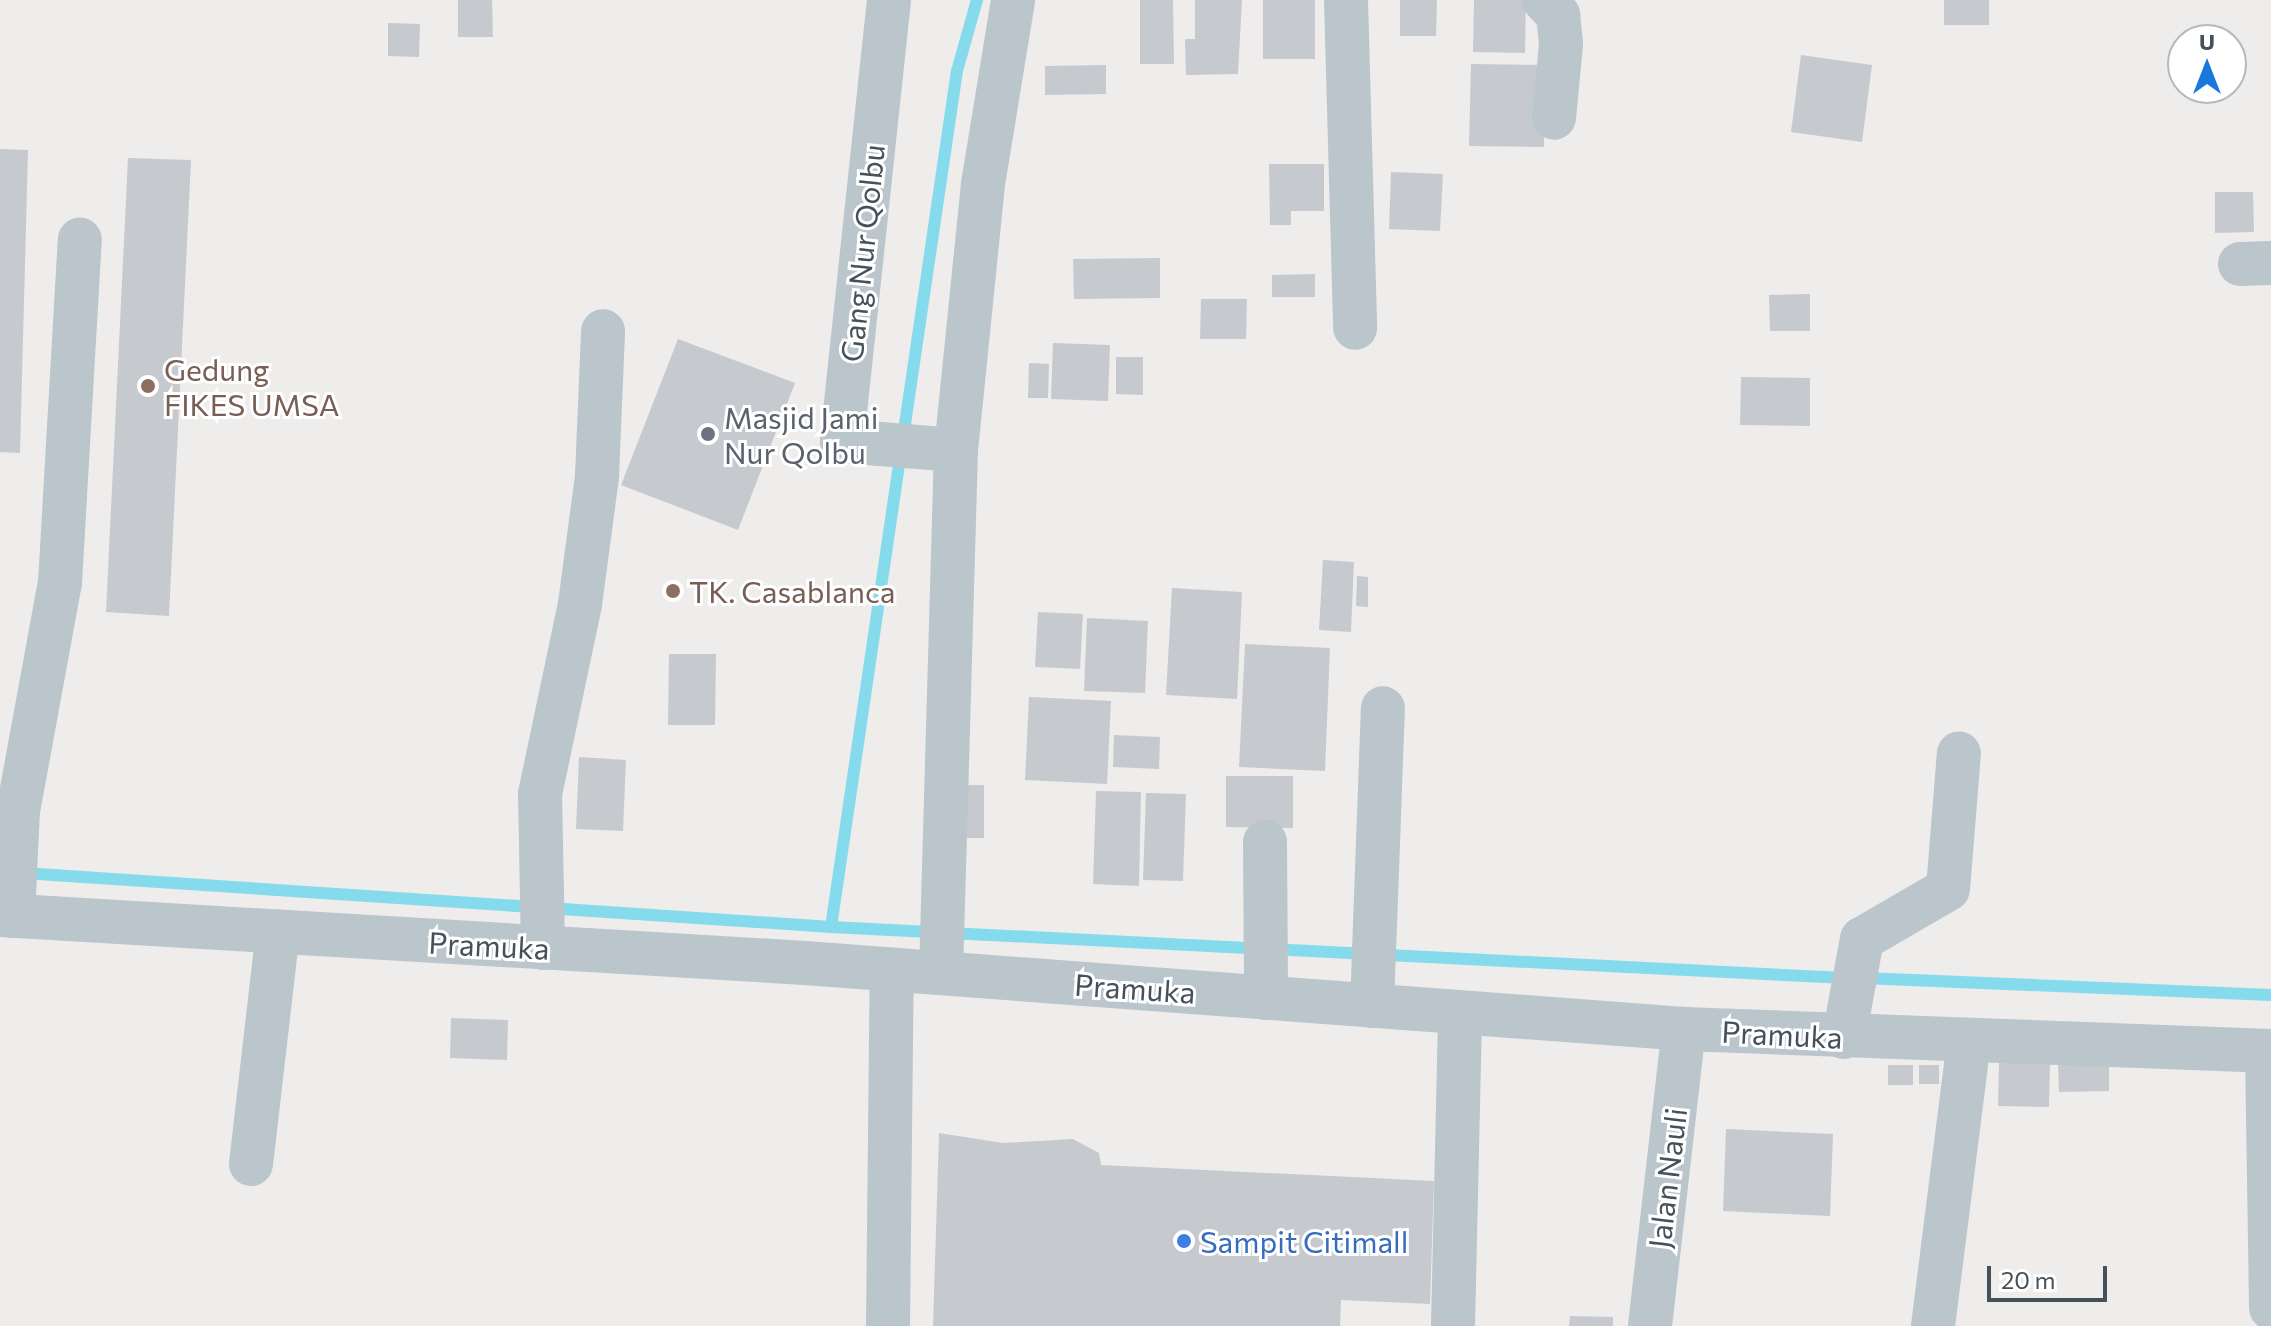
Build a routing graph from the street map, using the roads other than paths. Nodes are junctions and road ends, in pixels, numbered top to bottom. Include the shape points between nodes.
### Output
1 (889, 0) edge
2 (1013, 0) edge
3 (1346, 0) edge
4 (1544, 0) edge
5 (1554, 118) dead end
6 (80, 240) dead end
7 (1355, 328) dead end
8 (603, 331) dead end
9 (956, 450) junction
10 (1383, 708) dead end
11 (1959, 753) dead end
12 (1265, 842) dead end
13 (11, 896) edge
14 (278, 932) junction
15 (543, 936) junction
16 (943, 944) junction
17 (892, 970) junction
18 (1266, 998) junction
19 (1372, 1006) junction
20 (1460, 1014) junction
21 (1684, 1029) junction
22 (1844, 1037) junction
23 (1969, 1043) junction
24 (2269, 1051) edge
25 (251, 1164) dead end
26 (2271, 1308) edge
27 (888, 1326) edge
28 (1453, 1326) edge
29 (1650, 1326) edge
30 (1933, 1326) edge

1 - 9 street, Gang Nur Qolbu via 842,441
2 - 9 street via 983,184
3 - 7 street
4 - 5 street via 1558,15 1561,44
6 - 13 street via 60,583 35,694
8 - 15 street via 597,476 584,576 540,794
9 - 16 street
10 - 19 street
11 - 22 street via 1948,889 1862,939
12 - 18 street
13 - 14 street, Pramuka
14 - 15 street, Pramuka
14 - 25 street
15 - 17 street, Pramuka
16 - 17 street, Pramuka
16 - 18 street, Pramuka
17 - 27 street
18 - 19 street, Pramuka
19 - 20 street, Pramuka
20 - 21 street, Pramuka
20 - 28 street
21 - 22 street, Pramuka
21 - 29 street, Jalan Nauli
22 - 23 street, Pramuka
23 - 24 street, Pramuka
23 - 30 street
24 - 26 street

